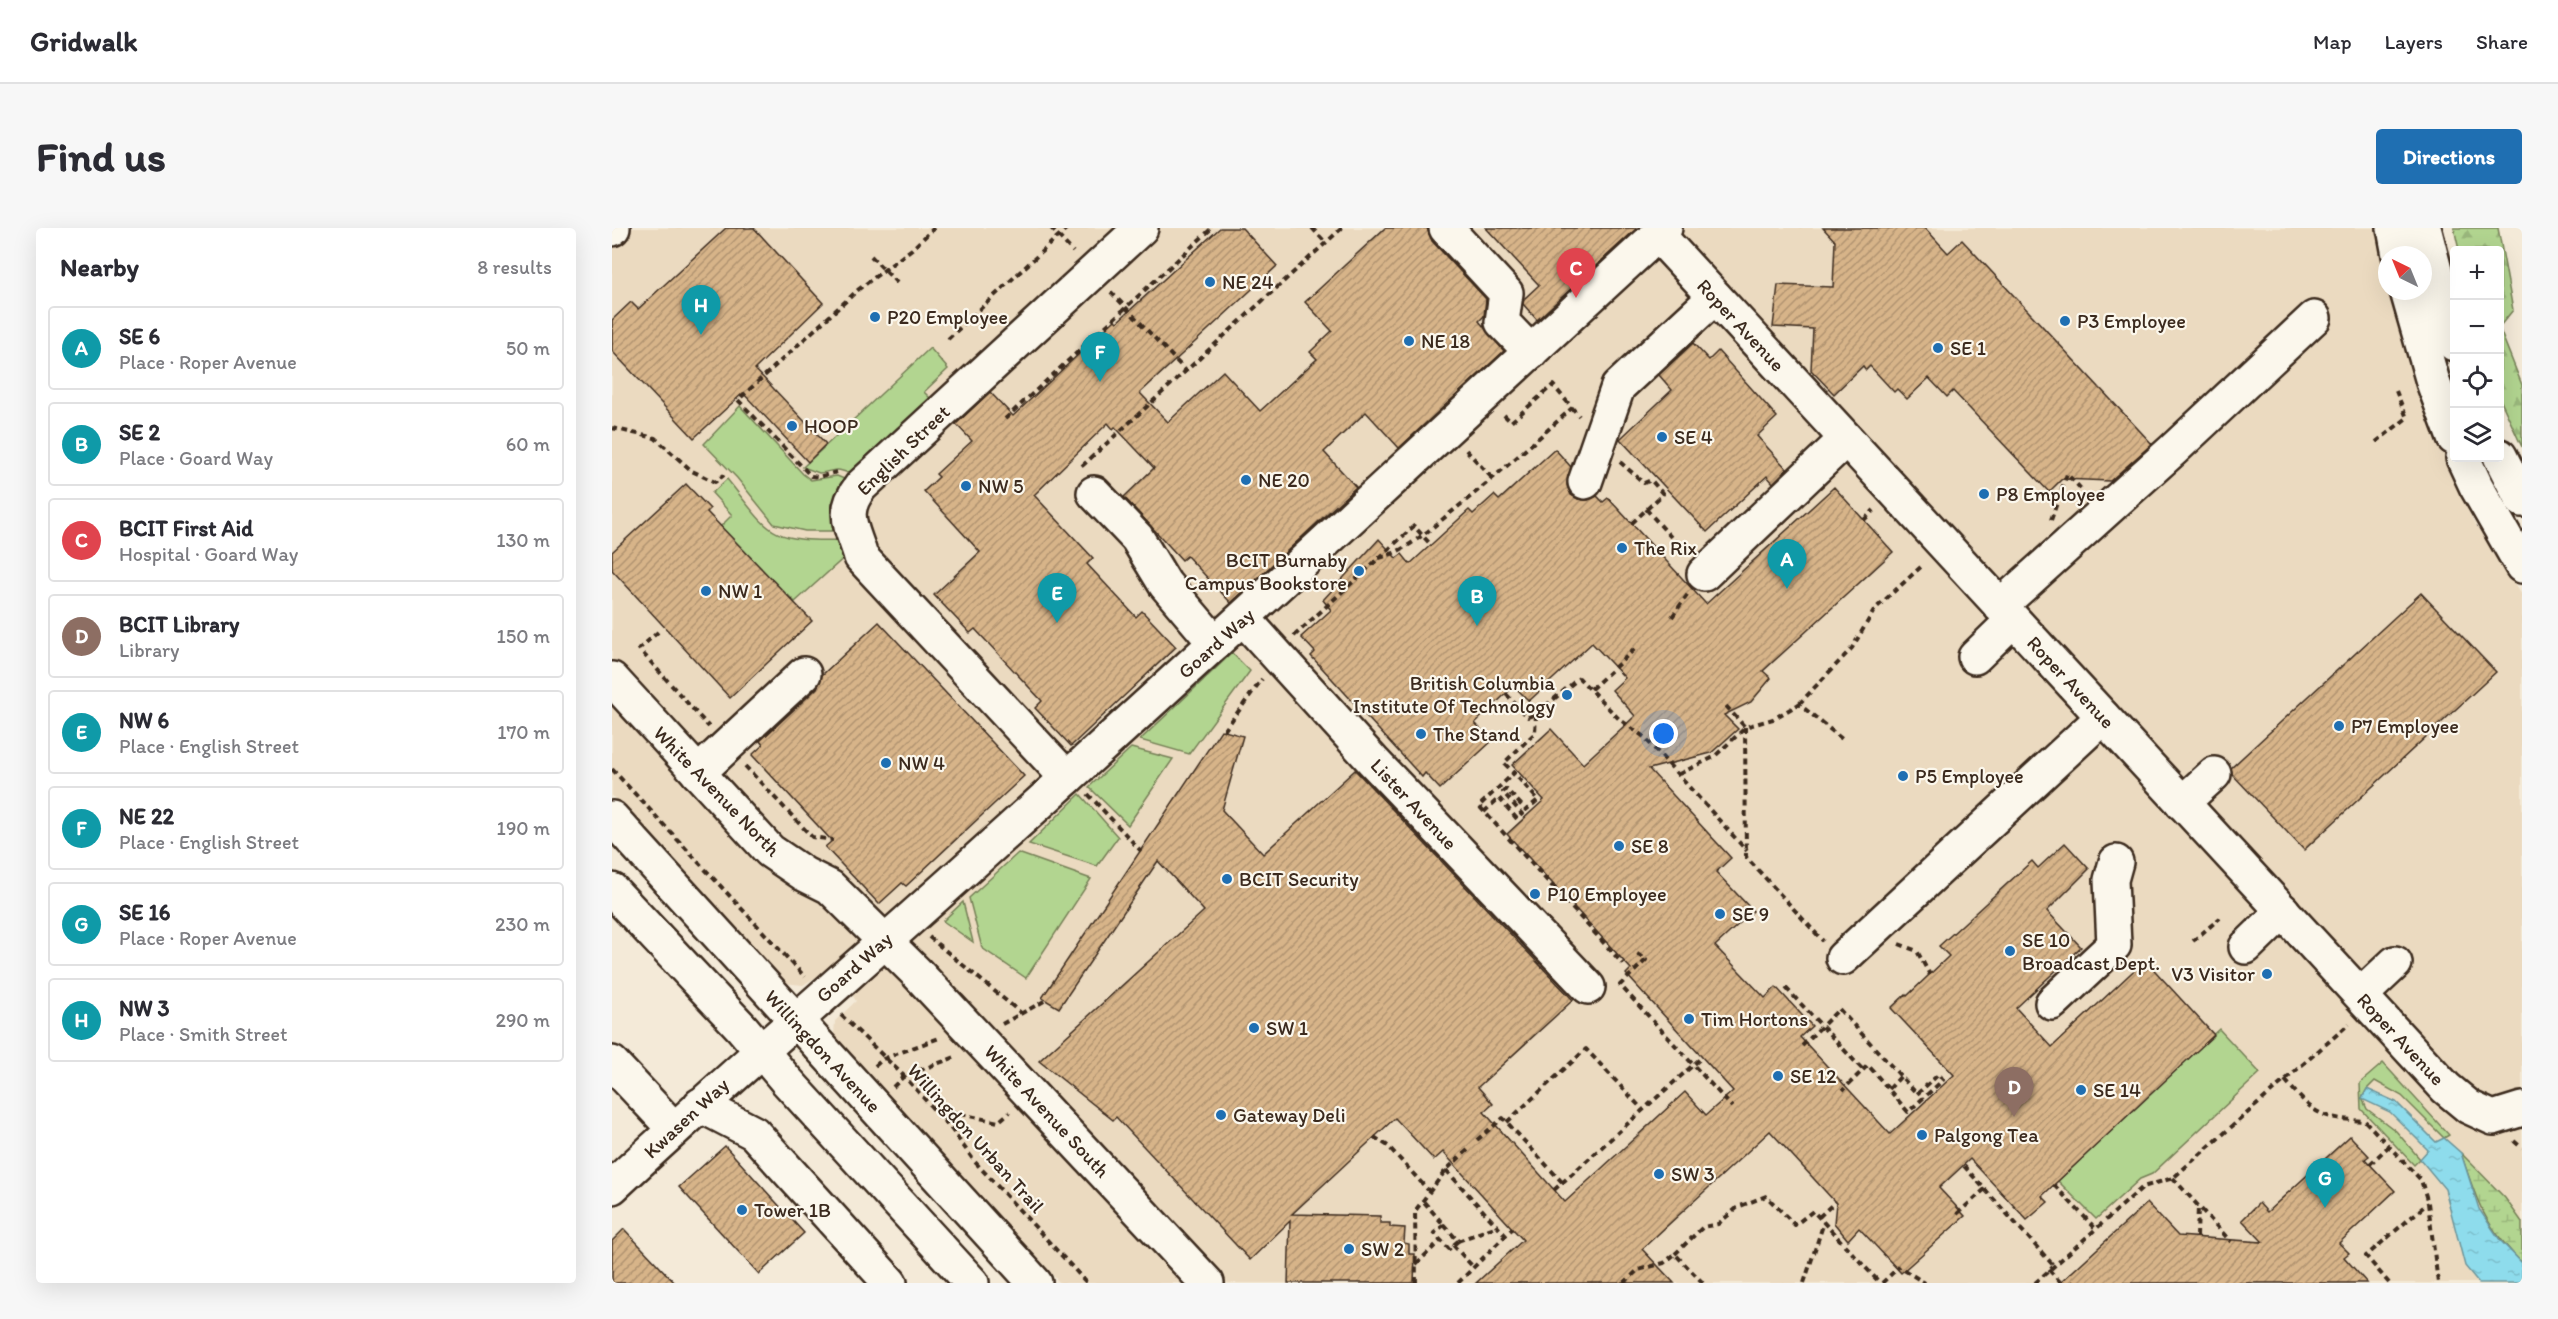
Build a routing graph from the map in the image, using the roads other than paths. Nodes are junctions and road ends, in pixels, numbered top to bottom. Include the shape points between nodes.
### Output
1 (1141, 228) edge
2 (1446, 228) edge
3 (2394, 228) edge
4 (2424, 228) edge
5 (1662, 231) edge
6 (2397, 246) edge
7 (1715, 297) junction
8 (2410, 300) edge
9 (2313, 318) dead end
10 (2450, 329) edge
11 (1531, 352) junction
12 (2450, 427) edge
13 (1846, 439) junction
14 (2465, 462) edge
15 (2502, 462) edge
16 (1585, 482) dead end
17 (1084, 483) road end
18 (2522, 500) edge
19 (2522, 566) edge
20 (1704, 574) dead end
21 (2006, 613) junction
22 (1243, 618) junction
23 (1215, 642) junction
24 (1975, 657) dead end
25 (804, 674) dead end
26 (612, 679) edge
27 (2103, 717) junction
28 (698, 773) junction
29 (2214, 774) dead end
30 (1068, 777) junction
31 (2182, 803) junction
32 (612, 818) edge
33 (2116, 862) dead end
34 (612, 890) edge
35 (2283, 911) junction
36 (884, 941) junction
37 (2246, 947) dead end
38 (1837, 953) road end
39 (2394, 963) dead end
40 (1588, 987) dead end
41 (2052, 1003) dead end
42 (2357, 1008) junction
43 (795, 1021) junction
44 (760, 1050) junction
45 (612, 1063) edge
46 (700, 1105) junction
47 (2507, 1114) edge
48 (674, 1129) junction
49 (612, 1187) edge
50 (890, 1283) edge
51 (972, 1283) edge
52 (1035, 1283) edge
53 (1207, 1283) edge

1 - 30 street, English Street via 861,486 850,506 848,521 861,557
2 - 11 street via 1506,293 1502,321
3 - 6 street
4 - 10 street
5 - 7 street, Roper Avenue
5 - 11 street, Goard Way
7 - 13 street, Roper Avenue
7 - 16 street via 1618,387
8 - 12 street
9 - 21 street via 2094,502
11 - 22 street, Goard Way
13 - 20 street
13 - 21 street, Roper Avenue
14 - 19 street
15 - 18 street
17 - 23 street via 1137,538 1165,584
21 - 24 street
21 - 27 street, Roper Avenue
22 - 23 street, Goard Way
22 - 40 street, Lister Avenue
23 - 30 street, Goard Way
25 - 28 street
26 - 28 street, White Avenue North
27 - 31 street, Roper Avenue
27 - 38 street
28 - 36 street, White Avenue North via 770,851 830,887
29 - 31 street
30 - 36 street, Goard Way
31 - 35 street, Roper Avenue
32 - 43 street, Willingdon Avenue
33 - 41 street via 2111,880 2114,945
34 - 44 street
35 - 37 street
35 - 42 street, Roper Avenue
36 - 43 street, Goard Way
36 - 53 street, White Avenue South
39 - 42 street
42 - 47 street, Roper Avenue via 2469,1107
43 - 44 street, Goard Way
43 - 52 street, Willingdon Avenue
44 - 46 street, Kwasen Way
44 - 51 street
45 - 48 street
46 - 48 street, Kwasen Way
46 - 50 street via 754,1133
48 - 49 street, Kwasen Way

